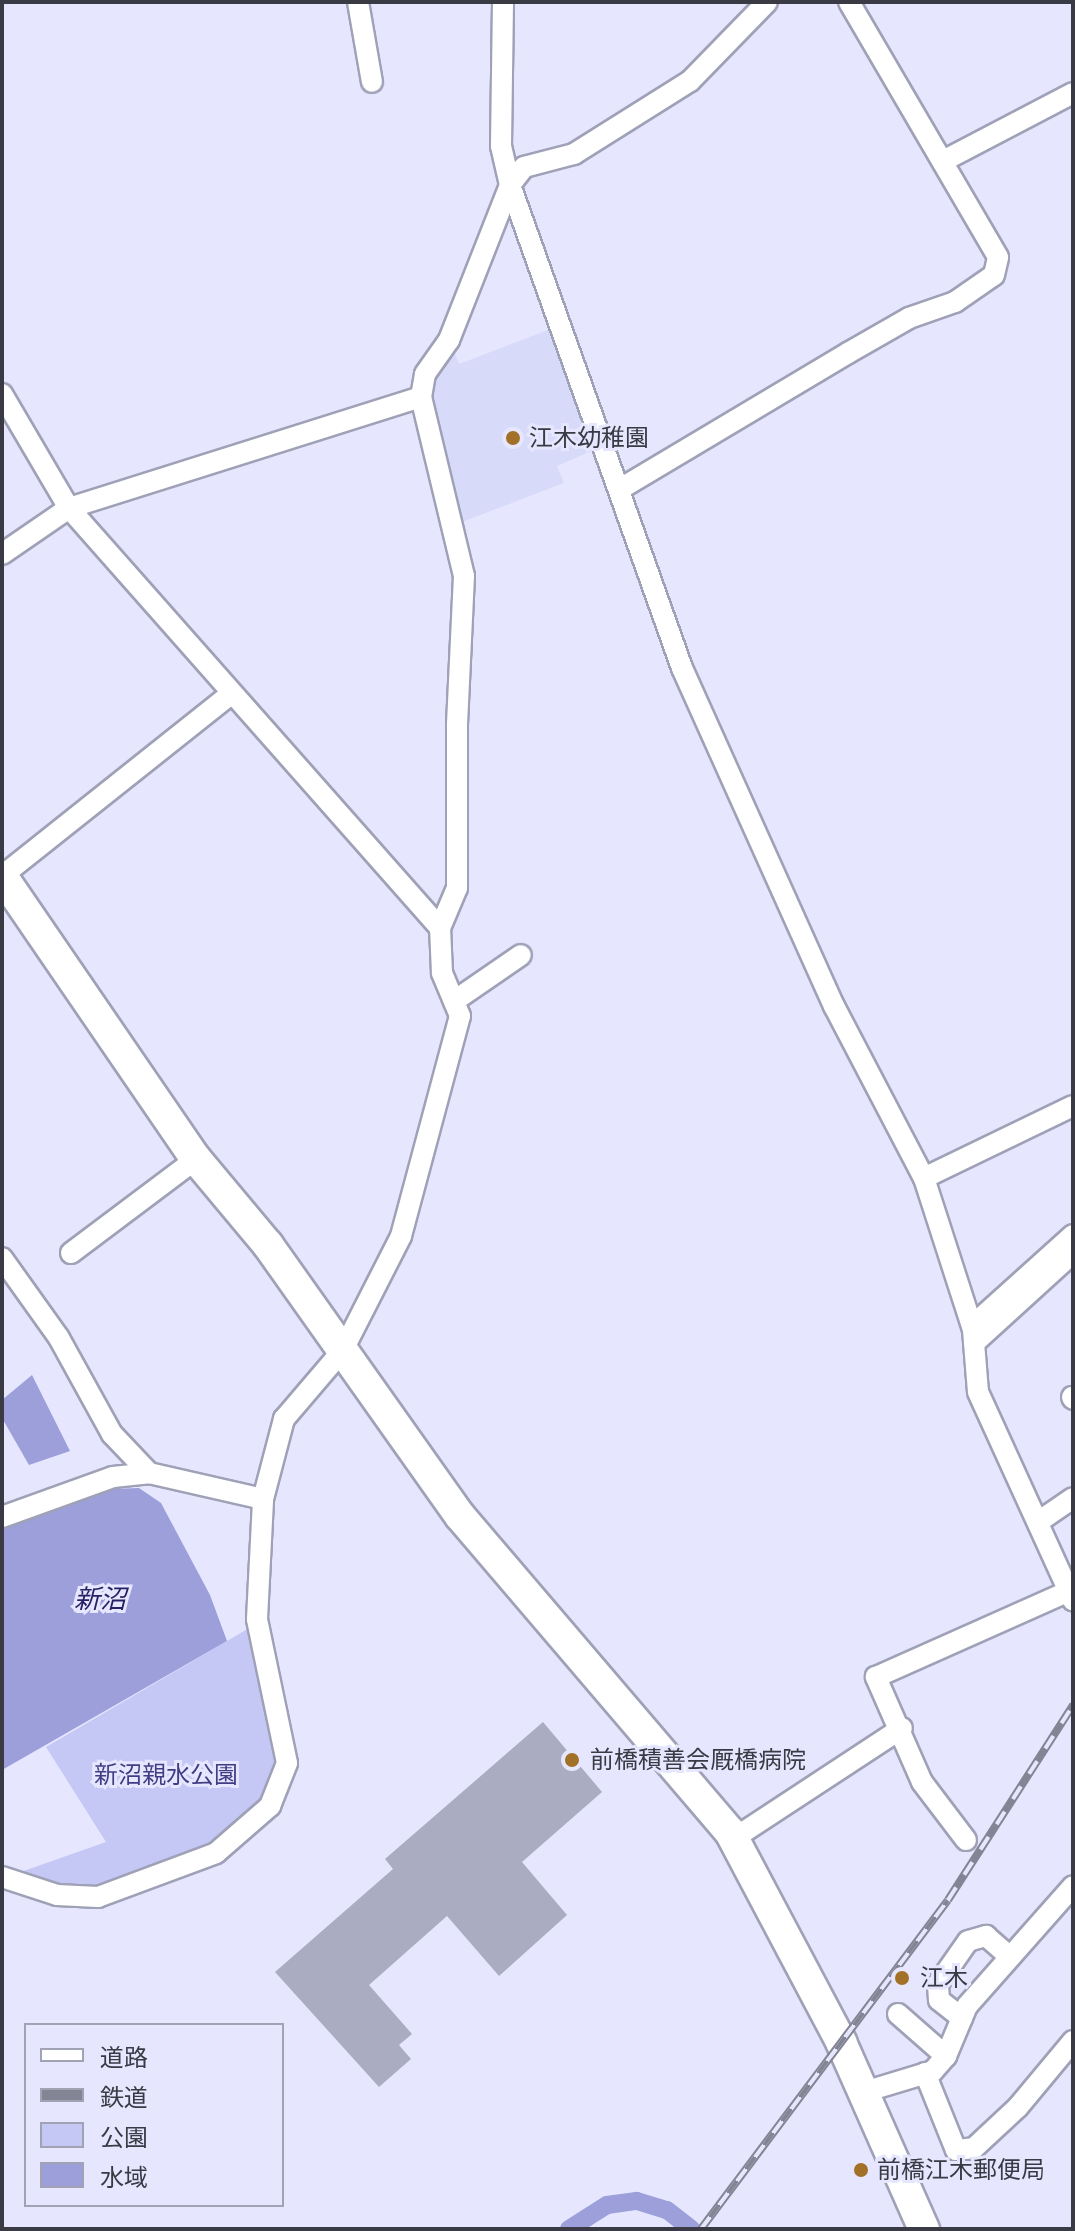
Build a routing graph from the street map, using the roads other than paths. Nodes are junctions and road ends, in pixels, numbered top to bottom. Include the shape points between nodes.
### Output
1 (358, 2) edge
2 (503, 2) edge
3 (767, 2) edge
4 (849, 2) edge
5 (372, 82) dead end
6 (1073, 93) edge
7 (945, 160) junction
8 (510, 185) junction
9 (2, 394) edge
10 (421, 397) junction
11 (620, 489) junction
12 (69, 508) junction
13 (2, 554) edge
14 (231, 694) junction
15 (2, 876) edge
16 (440, 928) junction
17 (521, 955) dead end
18 (454, 1001) junction
19 (1073, 1106) edge
20 (196, 1159) junction
21 (924, 1178) junction
22 (1073, 1235) edge
23 (71, 1253) dead end
24 (1073, 1253) edge
25 (2, 1258) edge
26 (973, 1335) junction
27 (343, 1350) junction
28 (149, 1473) junction
29 (1073, 1498) edge
30 (263, 1499) junction
31 (2, 1517) edge
32 (1038, 1522) junction
33 (1071, 1596) edge
34 (902, 1728) junction
35 (733, 1839) junction
36 (966, 1840) dead end
37 (2, 1877) edge
38 (1073, 1886) edge
39 (1010, 1957) junction
40 (898, 2014) dead end
41 (962, 2018) junction
42 (1073, 2041) edge
43 (946, 2056) junction
44 (925, 2073) junction
45 (864, 2092) junction
46 (924, 2229) edge

1 - 5 street
2 - 8 street via 501,146
3 - 8 street via 690,81 574,154 524,167
4 - 7 street
6 - 7 street
7 - 11 street via 998,257 994,275 955,302 909,318 860,346
8 - 10 street via 449,340 425,374
8 - 11 street
9 - 12 street
10 - 12 street
10 - 16 street via 464,576 457,888
11 - 21 street via 682,668 756,841
12 - 13 street
12 - 14 street
14 - 15 street
14 - 16 street
15 - 20 street
16 - 18 street via 442,973
17 - 18 street
18 - 27 street via 460,1016 401,1236
19 - 21 street
20 - 23 street
20 - 27 street via 268,1245
21 - 26 street
22 - 26 street
24 - 26 street
25 - 28 street via 59,1338 112,1434
26 - 32 street via 978,1392
27 - 30 street via 284,1419
27 - 35 street via 460,1516 691,1783
28 - 30 street
28 - 31 street via 113,1477
29 - 32 street
30 - 37 street via 257,1619 287,1763 270,1806 216,1853 98,1897 57,1895
32 - 33 street
33 - 34 street via 876,1677
34 - 35 street
34 - 36 street via 922,1782
35 - 45 street
38 - 39 street
39 - 41 street
39 - 41 street via 986,1936 968,1941 938,1984 939,2000
40 - 43 street
41 - 43 street
42 - 44 street via 974,2148 956,2150
43 - 44 street
44 - 45 street
45 - 46 street

